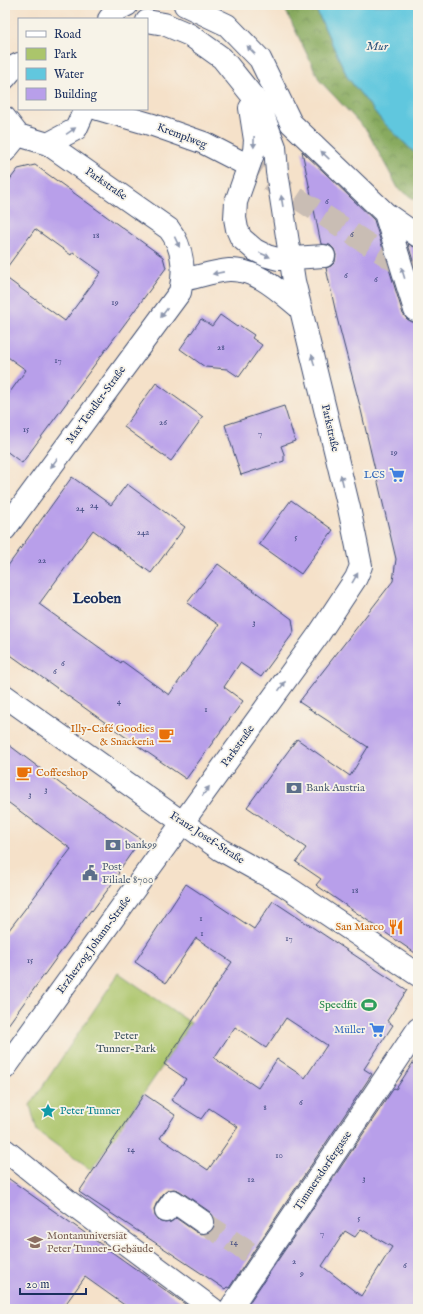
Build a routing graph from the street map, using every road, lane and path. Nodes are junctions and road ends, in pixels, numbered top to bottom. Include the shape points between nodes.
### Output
1 (127, 5) edge
2 (185, 5) edge
3 (110, 18) edge
4 (148, 21) edge
5 (18, 64) edge
6 (5, 78) edge
7 (247, 89) junction
8 (86, 110) edge
9 (101, 110) edge
10 (5, 118) edge
11 (11, 143) edge
12 (48, 144) junction
13 (241, 162) tunnel mouth
14 (385, 213) junction
15 (418, 236) edge
16 (324, 256) dead end
17 (290, 258) junction
18 (183, 280) junction
19 (301, 309) junction
20 (415, 310) dead end
21 (5, 529) edge
22 (5, 696) edge
23 (182, 822) junction
24 (416, 973) edge
25 (414, 1038) edge
26 (5, 1068) edge
27 (5, 1150) edge
28 (166, 1211) dead end
29 (203, 1222) tunnel mouth
30 (223, 1306) edge

1 - 3 street via 117,10
14 -> 2 street via 291,123 260,59 227,25
4 - 7 street, Parkstraße via 164,24 190,35 222,58
5 - 6 street
17 -> 7 street, Parkstraße via 274,147 259,104
7 -> 17 street via 255,140 254,151 236,202 234,218 241,238 255,250 278,259
12 -> 8 street via 76,129
9 - 13 street, Kremplweg via 197,140
10 - 11 street, Parkstraße
11 - 12 street, Parkstraße
12 -> 18 street, Parkstraße via 169,229 180,246
14 - 15 street
20 -> 14 street
16 - 17 street
17 - 19 street, Parkstraße
19 -> 18 street via 272,284 246,272 229,270
18 -> 21 street, Max Tendler-Straße via 180,292
23 -> 19 street, Parkstraße via 319,634 356,578 361,566 348,501
22 - 23 street, Franz Josef-Straße
23 - 24 street, Franz Josef-Straße via 284,885
23 - 26 street, Erzherzog Johann-Straße
25 - 30 street, Timmersdorfergasse
27 - 30 street via 68,1201
28 - 29 street via 173,1201

